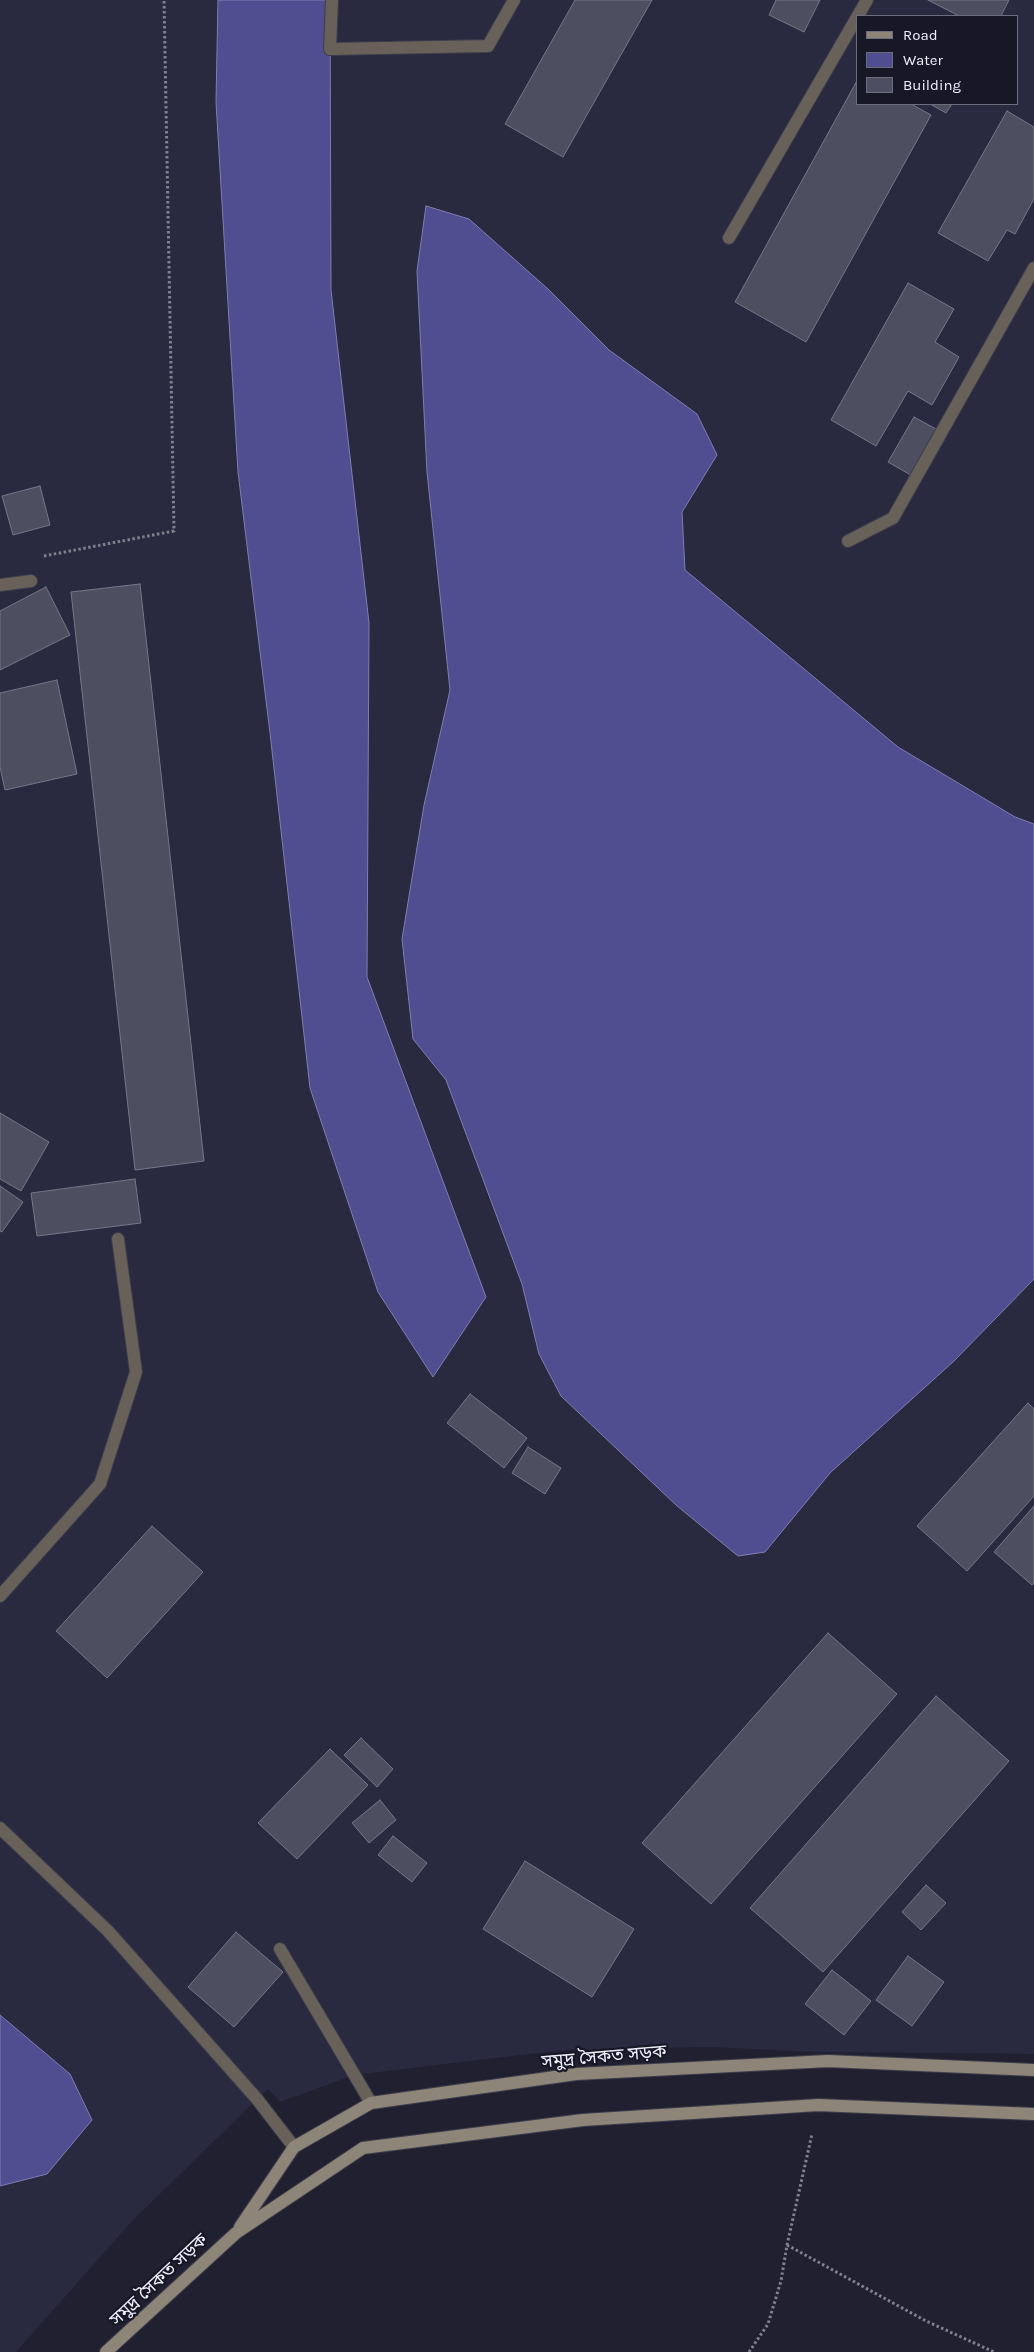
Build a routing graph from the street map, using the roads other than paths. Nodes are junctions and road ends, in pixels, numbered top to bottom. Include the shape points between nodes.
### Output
1 (332, 0) edge
2 (514, 0) edge
3 (867, 0) edge
4 (858, 15) edge
5 (856, 19) edge
6 (729, 238) dead end
7 (1034, 268) edge
8 (848, 541) dead end
9 (31, 581) dead end
10 (0, 585) edge
11 (118, 1239) dead end
12 (0, 1596) edge
13 (0, 1828) edge
14 (280, 1949) dead end
15 (1034, 2070) edge
16 (370, 2103) junction
17 (1034, 2114) edge
18 (294, 2147) junction
19 (236, 2233) junction
20 (106, 2352) edge

1 - 2 street via 330,49 488,46
3 - 4 street
5 - 6 street
7 - 8 street via 893,518
9 - 10 street
11 - 12 street via 136,1372 103,1475 100,1484
13 - 18 street via 108,1931 257,2098
14 - 16 street
15 - 16 main road, সমুদ্র সৈকত সড়ক via 828,2061 576,2074
16 - 18 main road, সমুদ্র সৈকত সড়ক
17 - 19 main road, সমুদ্র সৈকত সড়ক via 818,2105 583,2120 363,2148
18 - 19 main road, সমুদ্র সৈকত সড়ক
19 - 20 main road, সমুদ্র সৈকত সড়ক

